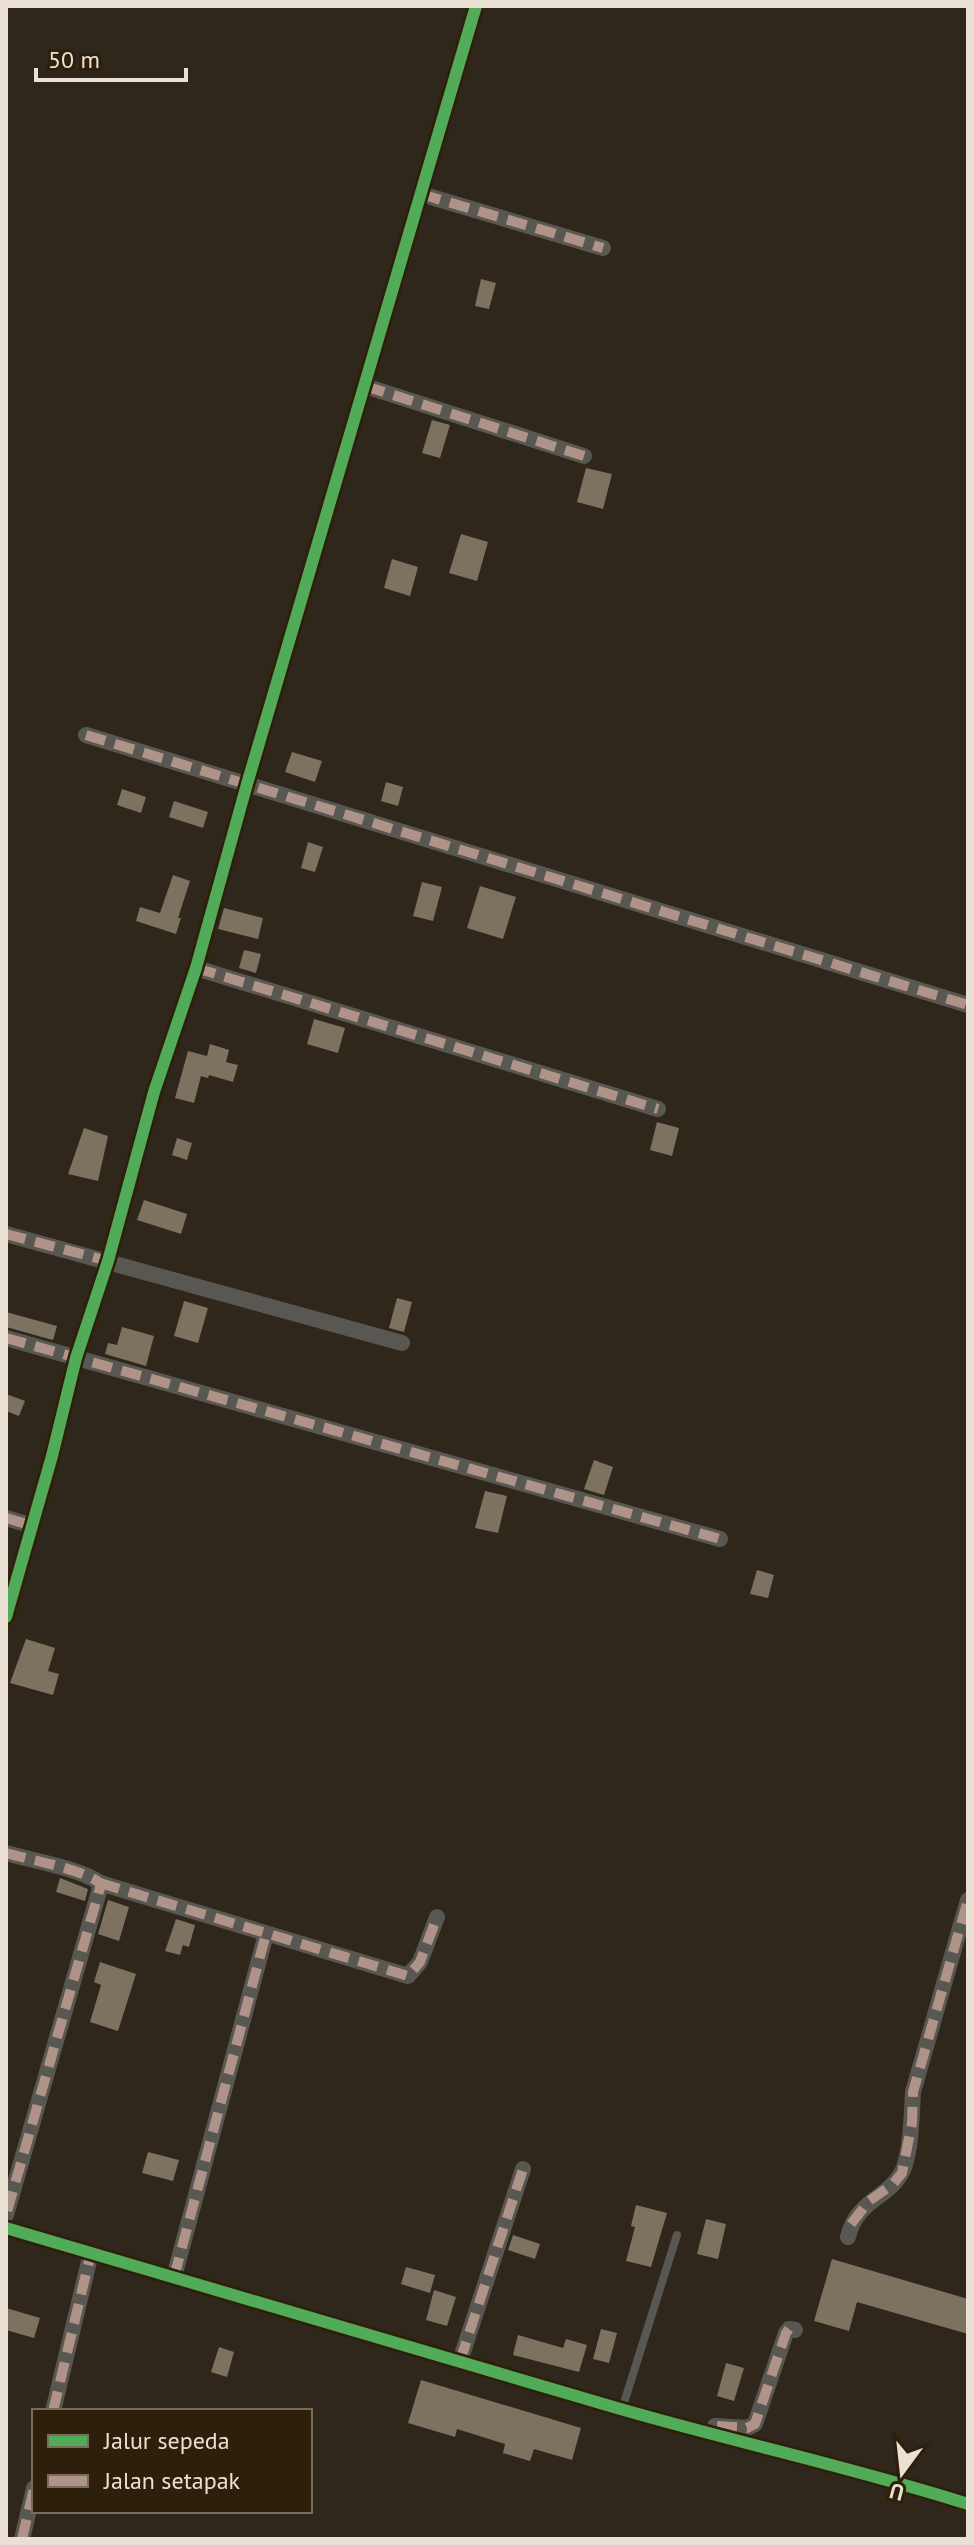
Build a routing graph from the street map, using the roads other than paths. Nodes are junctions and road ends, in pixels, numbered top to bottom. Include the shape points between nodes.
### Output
1 (476, 6) edge
2 (421, 194) junction
3 (603, 248) dead end
4 (365, 386) junction
5 (584, 456) dead end
6 (86, 735) dead end
7 (247, 784) junction
8 (196, 968) junction
9 (968, 1005) edge
10 (658, 1109) dead end
11 (6, 1234) edge
12 (108, 1261) junction
13 (6, 1338) edge
14 (402, 1343) dead end
15 (76, 1358) junction
16 (6, 1518) edge
17 (30, 1525) junction
18 (720, 1539) dead end
19 (6, 1617) edge
20 (6, 1853) edge
21 (100, 1883) junction
22 (968, 1900) edge
23 (437, 1917) dead end
24 (266, 1934) junction
25 (523, 2169) dead end
26 (6, 2215) edge
27 (6, 2228) edge
28 (677, 2235) dead end
29 (848, 2237) dead end
30 (91, 2253) junction
31 (174, 2277) junction
32 (795, 2330) dead end
33 (460, 2361) junction
34 (53, 2409) edge
35 (622, 2409) junction
36 (700, 2430) junction
37 (32, 2496) edge
38 (968, 2504) edge
39 (22, 2539) edge

1 - 2 street
2 - 3 street
2 - 4 street
4 - 5 street
4 - 7 street
6 - 7 street
7 - 8 street
7 - 9 street
8 - 10 street
8 - 12 street via 154,1092
11 - 12 street
12 - 14 street
12 - 15 street
13 - 15 street
15 - 17 street
15 - 18 street
16 - 17 street
17 - 19 street
20 - 21 street
21 - 24 street
21 - 26 street
22 - 29 street via 913,2092 902,2173 869,2201
23 - 24 street via 420,1962 408,1976
24 - 31 street
25 - 33 street
27 - 30 street
28 - 35 lane
30 - 31 street
30 - 34 street
31 - 33 street
32 - 36 street via 786,2333 755,2424 705,2425
33 - 35 street
35 - 36 street
36 - 38 street
37 - 39 street

